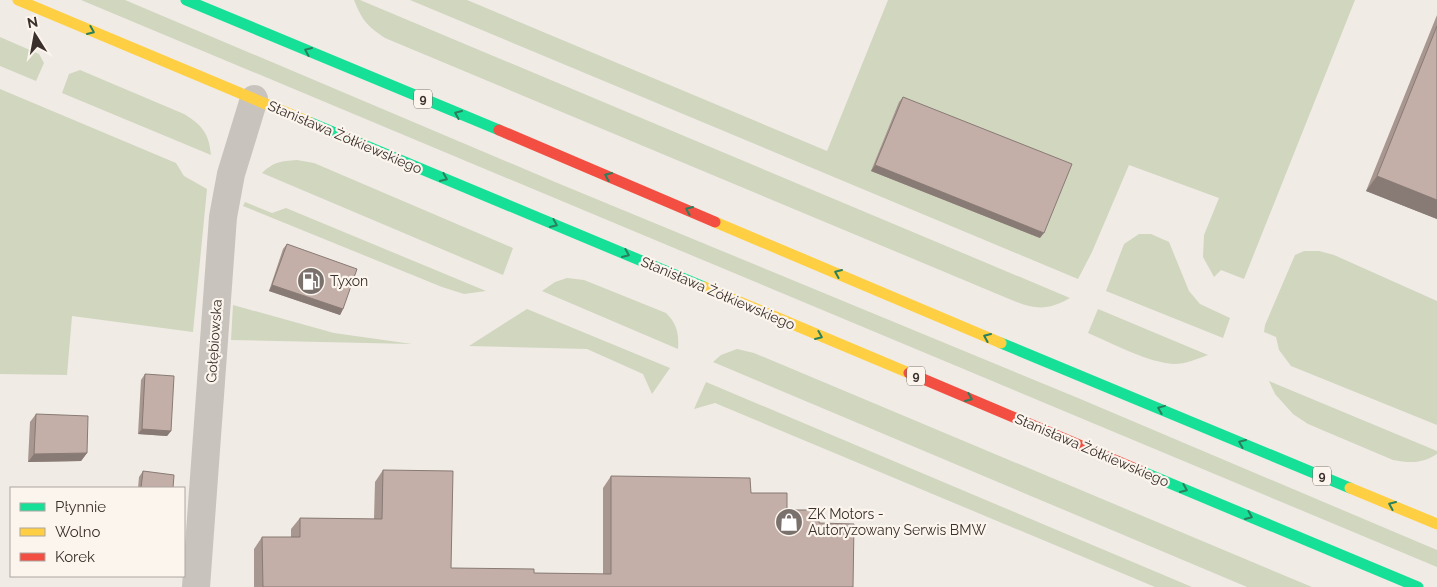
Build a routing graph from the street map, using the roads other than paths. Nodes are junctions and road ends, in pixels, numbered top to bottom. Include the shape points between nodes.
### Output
1 (18, 0) edge
2 (186, 0) edge
3 (254, 99) junction
4 (1437, 524) edge
5 (196, 587) edge
6 (1418, 587) edge

1 -> 3 main road, Stanisława Żółkiewskiego / 9
4 -> 2 main road, 9
3 - 5 street, Gołębiowska via 231,174 223,217
3 -> 6 main road, Stanisława Żółkiewskiego / 9

